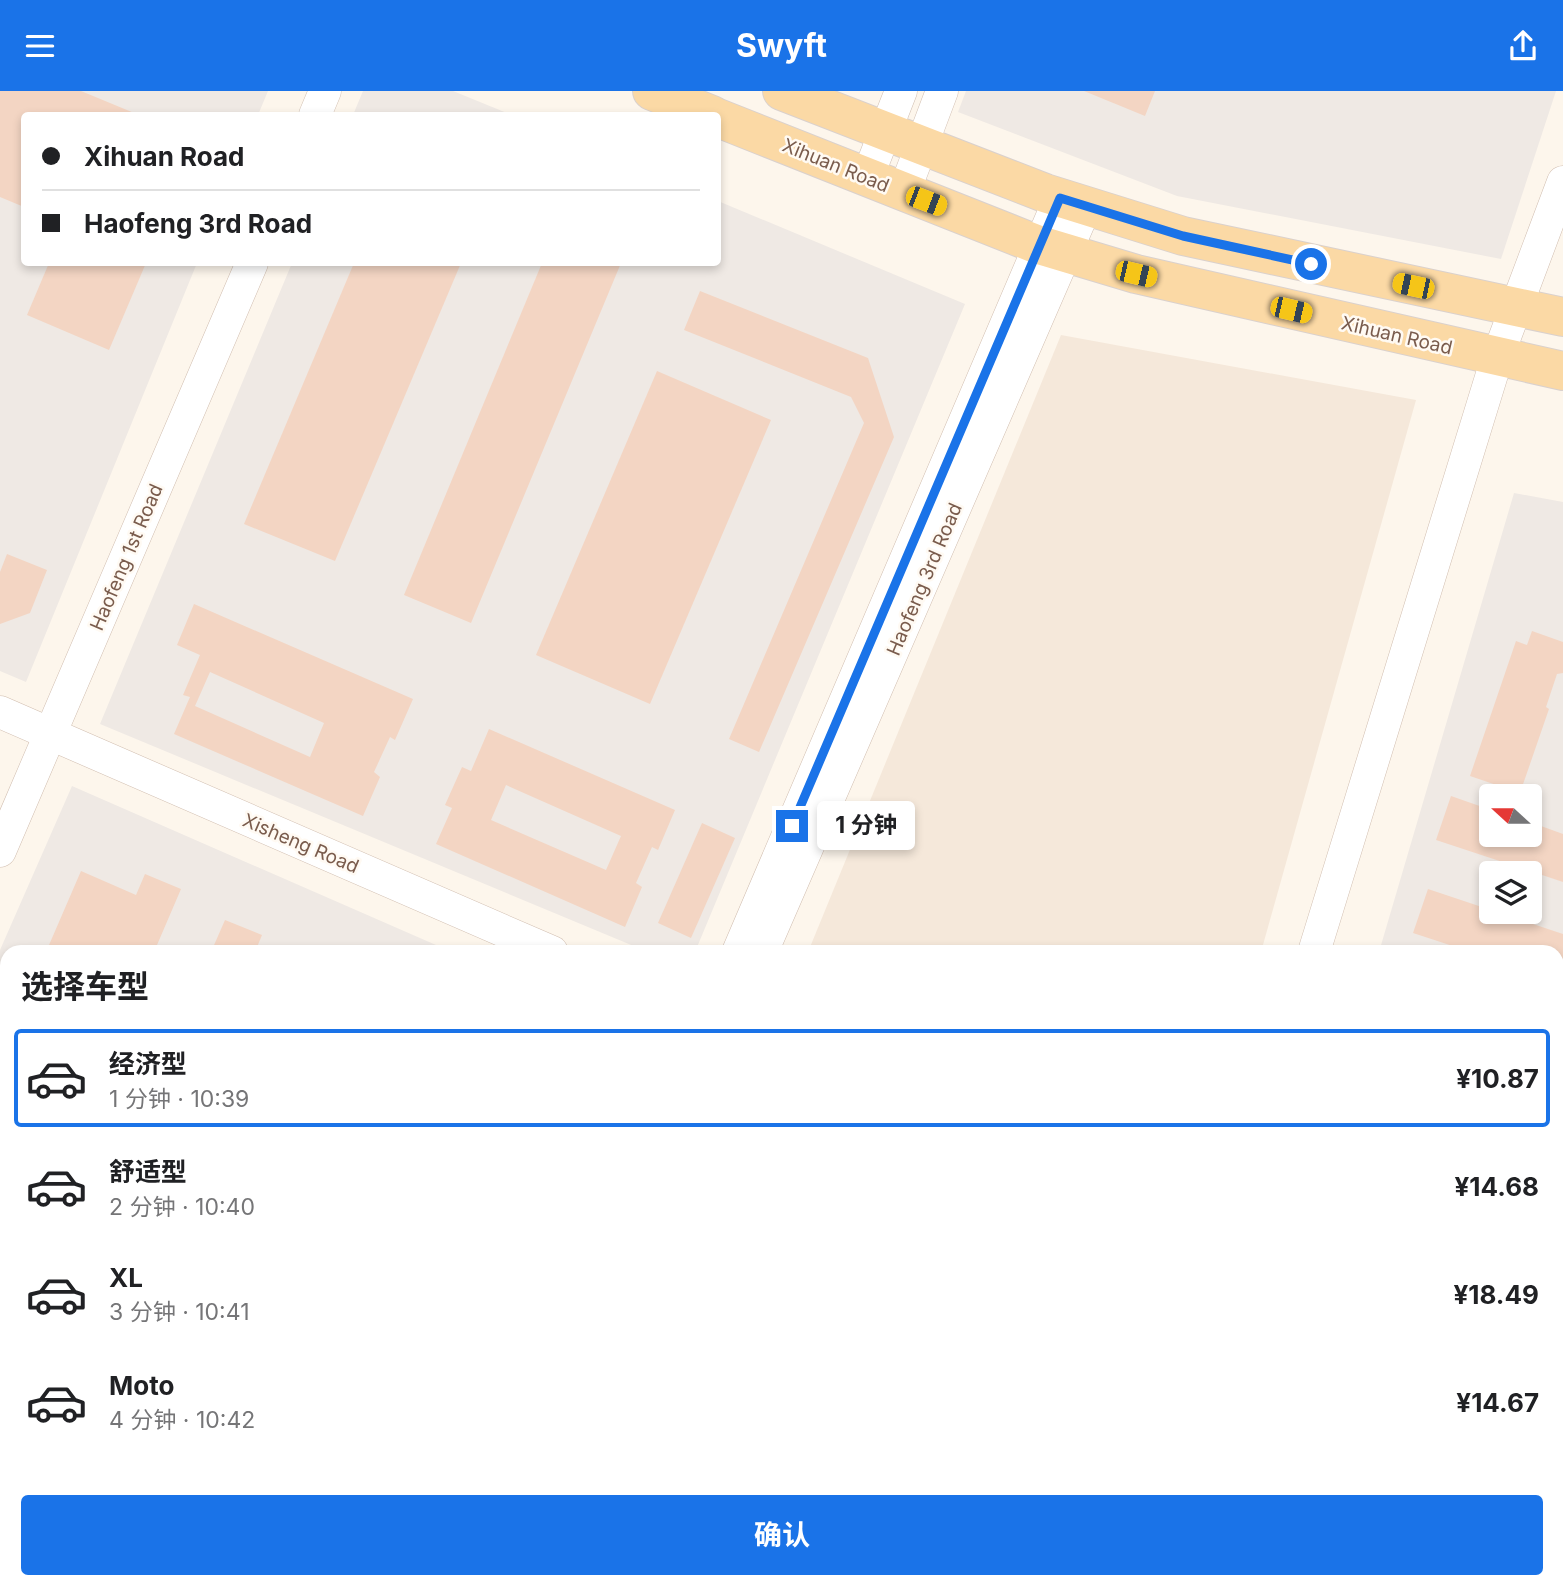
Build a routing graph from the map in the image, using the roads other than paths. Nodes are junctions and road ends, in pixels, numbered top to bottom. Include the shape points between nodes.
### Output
1 (325, 91) edge
2 (652, 91) edge
3 (782, 91) edge
4 (901, 91) edge
5 (942, 91) edge
6 (315, 112) edge
7 (704, 112) edge
8 (721, 119) edge
9 (884, 131) junction
10 (920, 145) junction
11 (867, 178) junction
12 (1563, 182) edge
13 (904, 192) junction
14 (1073, 202) junction
15 (1053, 249) junction
16 (251, 266) edge
17 (1516, 308) junction
18 (1563, 317) edge
19 (1497, 358) junction
20 (1563, 371) edge
21 (0, 712) edge
22 (50, 734) junction
23 (0, 851) edge
24 (536, 945) edge
25 (741, 945) edge
26 (765, 945) edge
27 (1316, 945) edge

1 - 6 street
2 - 7 main road
3 - 9 main road
4 - 9 street
5 - 10 street
8 - 11 main road, Xihuan Road
9 - 10 main road
9 - 11 street
10 - 13 street
10 - 14 main road
11 - 13 main road, Xihuan Road
12 - 17 street
13 - 15 main road, Xihuan Road
14 - 15 street, Haofeng 3rd Road
14 - 17 main road via 1183,236
15 - 19 main road, Xihuan Road via 1136,274
15 - 25 street, Haofeng 3rd Road
15 - 26 street, Haofeng 3rd Road
16 - 22 street, Haofeng 1st Road
17 - 18 main road
17 - 19 street
19 - 20 main road, Xihuan Road
19 - 27 street
21 - 22 street, Xisheng Road
22 - 23 street, Haofeng 1st Road
22 - 24 street, Xisheng Road

